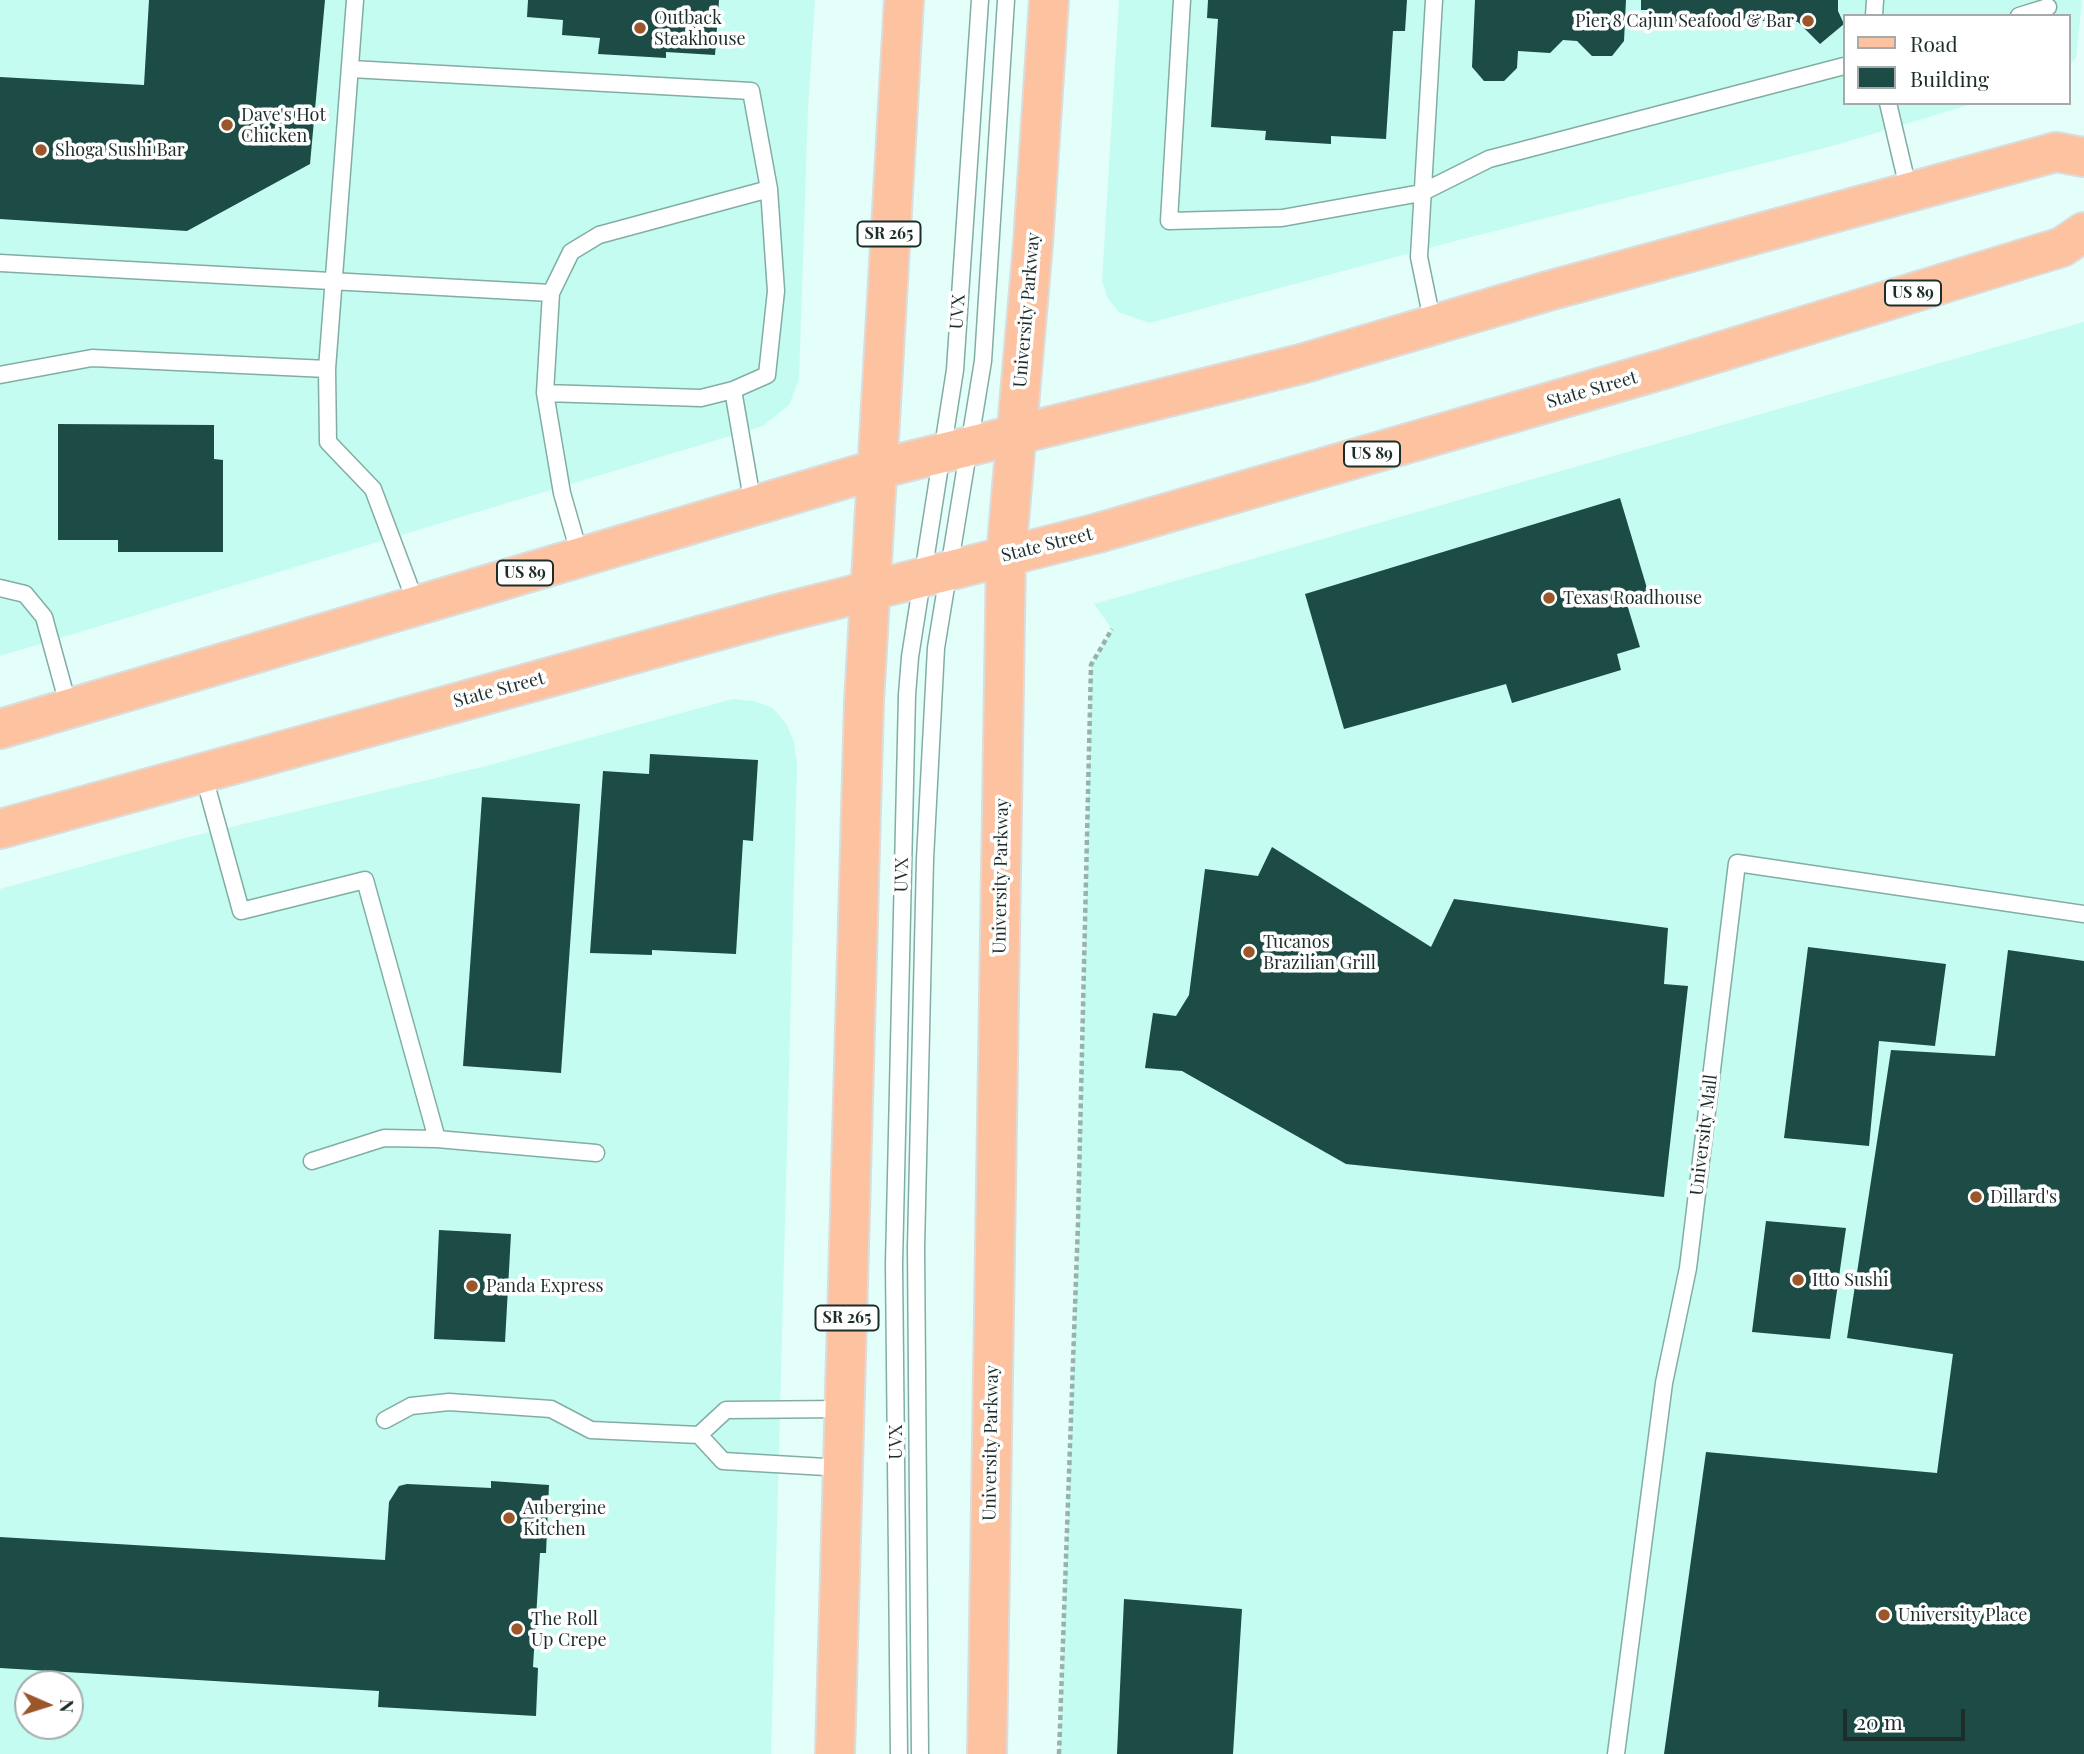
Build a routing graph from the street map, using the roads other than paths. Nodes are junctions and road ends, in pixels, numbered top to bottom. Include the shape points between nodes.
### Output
1 (355, 0) edge
2 (904, 0) edge
3 (979, 0) edge
4 (1006, 0) edge
5 (1049, 0) edge
6 (1182, 0) edge
7 (1434, 0) edge
8 (2048, 8) dead end
9 (2026, 14) edge
10 (1842, 67) edge
11 (351, 69) junction
12 (1888, 105) edge
13 (2084, 157) edge
14 (769, 189) junction
15 (1909, 192) junction
16 (1421, 193) junction
17 (2084, 232) edge
18 (0, 263) edge
19 (333, 282) junction
20 (551, 293) junction
21 (1433, 325) junction
22 (327, 369) junction
23 (0, 375) edge
24 (733, 390) junction
25 (545, 393) junction
26 (1017, 434) junction
27 (955, 449) junction
28 (878, 469) junction
29 (753, 506) junction
30 (580, 556) junction
31 (1006, 556) junction
32 (937, 572) junction
33 (0, 588) edge
34 (872, 589) junction
35 (417, 606) junction
36 (69, 708) junction
37 (0, 729) edge
38 (203, 772) junction
39 (0, 829) edge
40 (2084, 914) edge
41 (437, 1139) junction
42 (596, 1153) dead end
43 (312, 1161) dead end
44 (844, 1409) junction
45 (385, 1420) dead end
46 (699, 1435) junction
47 (842, 1468) junction
48 (835, 1754) edge
49 (899, 1754) edge
50 (920, 1754) edge
51 (987, 1754) edge
52 (1616, 1754) edge

1 - 11 lane
2 - 28 main road, SR 265
3 - 27 lane, UVX via 955,370
4 - 27 lane via 983,361
5 - 26 main road, University Parkway
6 - 16 lane via 1169,221 1282,218
7 - 16 lane
8 - 9 lane
10 - 16 lane via 1489,159
11 - 14 lane via 751,91
11 - 19 lane
12 - 15 lane
13 - 15 main road, US 89 via 2056,152
14 - 20 lane via 599,235 571,252
14 - 24 lane via 776,292 767,375
15 - 21 main road, US 89
16 - 21 lane via 1419,257
17 - 31 main road, State Street / US 89 via 2062,247 1664,369
18 - 19 lane
19 - 20 lane
19 - 22 lane
20 - 25 lane
21 - 26 main road, US 89
22 - 23 lane via 92,358
22 - 35 lane via 328,442 373,489
24 - 25 lane via 701,398
24 - 29 lane
25 - 30 lane via 562,493
26 - 27 main road, US 89
26 - 31 main road, University Parkway
27 - 28 main road, US 89
27 - 32 lane
27 - 32 lane, UVX
28 - 29 main road, US 89
28 - 34 main road, SR 265
29 - 30 main road, US 89
30 - 35 main road, US 89
31 - 32 main road, State Street / US 89
31 - 51 main road, University Parkway
32 - 34 main road, State Street / US 89
32 - 49 lane, UVX via 910,657 903,826 894,1264
32 - 50 lane via 920,1021 916,1286
33 - 36 lane via 25,594 44,617
34 - 38 main road, State Street / US 89
34 - 44 main road, SR 265 via 863,702
35 - 36 main road, US 89
36 - 37 main road, US 89
38 - 39 main road, State Street / US 89
38 - 41 lane via 242,911 365,880
40 - 52 lane, University Mall via 1737,863 1688,1268 1664,1383
41 - 42 lane
41 - 43 lane via 384,1139
44 - 46 lane via 726,1410
44 - 47 main road, SR 265
45 - 46 lane via 411,1406 449,1402 551,1409 591,1430
46 - 47 lane via 723,1461
47 - 48 main road, SR 265

